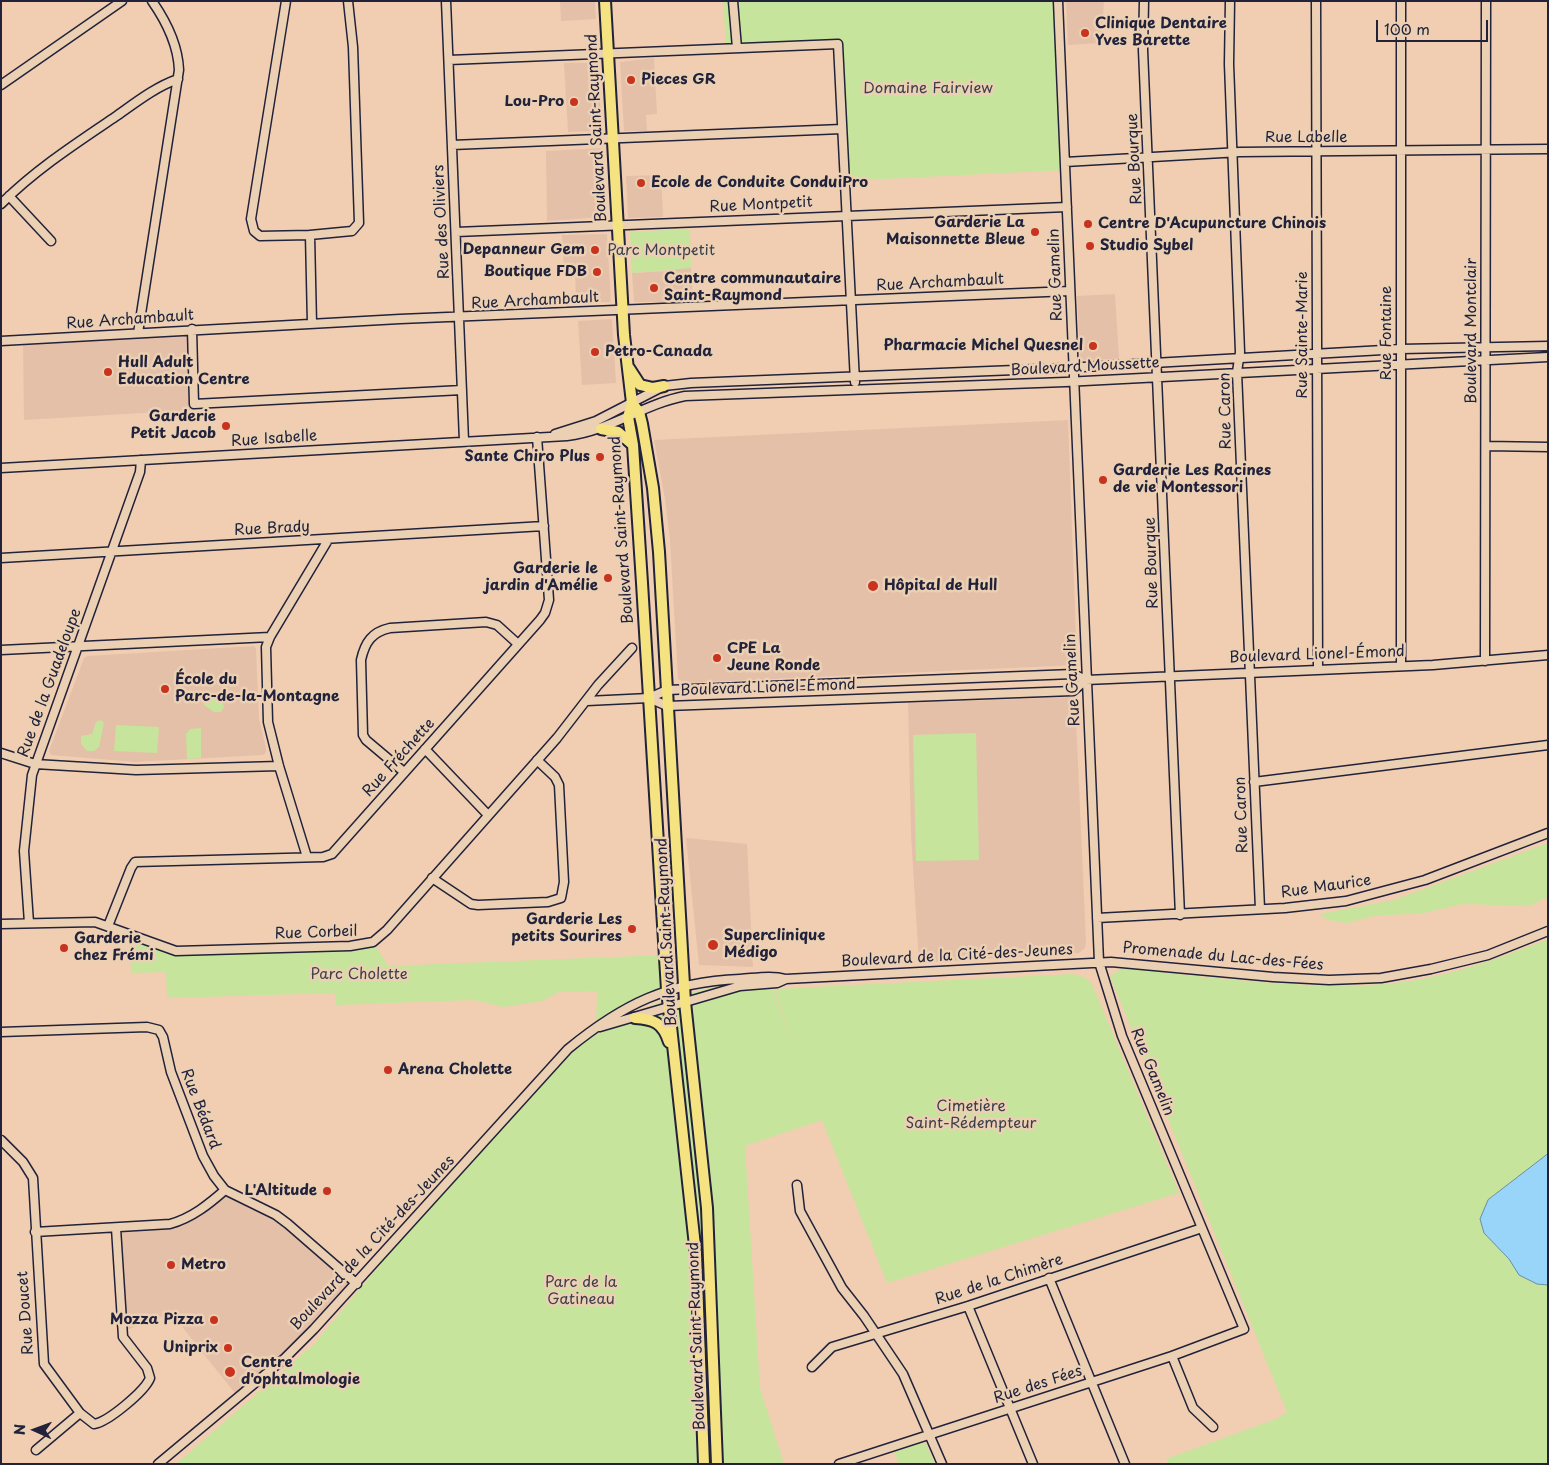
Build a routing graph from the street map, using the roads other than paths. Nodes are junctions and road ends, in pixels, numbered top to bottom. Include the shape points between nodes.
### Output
1 (122, 1) edge
2 (152, 1) edge
3 (286, 1) edge
4 (348, 1) edge
5 (446, 1) edge
6 (606, 1) edge
7 (734, 1) edge
8 (1058, 1) edge
9 (1144, 1) edge
10 (1230, 1) edge
11 (1316, 1) edge
12 (1401, 1) edge
13 (1486, 1) edge
14 (737, 48) junction
15 (608, 54) junction
16 (449, 60) junction
17 (178, 79) junction
18 (1, 85) edge
19 (842, 129) junction
20 (613, 139) junction
21 (452, 146) junction
22 (1548, 149) edge
23 (1316, 150) junction
24 (1486, 150) junction
25 (1402, 152) junction
26 (1234, 153) junction
27 (1148, 157) junction
28 (1065, 162) junction
29 (9, 196) junction
30 (1, 204) edge
31 (1067, 207) junction
32 (846, 215) junction
33 (618, 226) junction
34 (456, 232) junction
35 (310, 235) junction
36 (51, 241) dead end
37 (1070, 291) junction
38 (851, 301) junction
39 (623, 311) junction
40 (459, 318) junction
41 (312, 324) junction
42 (192, 329) junction
43 (138, 333) junction
44 (1, 341) edge
45 (1487, 346) junction
46 (1548, 346) edge
47 (1401, 349) junction
48 (1318, 354) junction
49 (1240, 357) junction
50 (1548, 357) edge
51 (1487, 359) junction
52 (1158, 362) junction
53 (1401, 364) junction
54 (628, 365) junction
55 (1073, 367) junction
56 (1318, 368) junction
57 (1237, 372) junction
58 (855, 377) junction
59 (1158, 377) junction
60 (1074, 381) junction
61 (664, 386) junction
62 (856, 389) junction
63 (462, 390) junction
64 (632, 403) junction
65 (639, 412) junction
66 (628, 417) junction
67 (601, 429) junction
68 (548, 436) junction
69 (537, 437) junction
70 (464, 440) junction
71 (633, 445) junction
72 (1486, 446) junction
73 (1548, 447) edge
74 (141, 460) junction
75 (1, 468) edge
76 (544, 526) junction
77 (328, 540) junction
78 (110, 553) junction
79 (1, 558) edge
80 (270, 638) junction
81 (518, 644) junction
82 (78, 646) junction
83 (632, 648) dead end
84 (1, 650) edge
85 (1548, 655) edge
86 (1485, 661) junction
87 (1401, 666) junction
88 (1318, 670) junction
89 (1249, 672) junction
90 (1170, 676) junction
91 (1086, 680) junction
92 (667, 690) junction
93 (649, 698) junction
94 (587, 701) junction
95 (668, 706) junction
96 (1548, 745) edge
97 (425, 749) junction
98 (1, 752) edge
99 (537, 760) junction
100 (35, 764) junction
101 (279, 766) junction
102 (404, 772) junction
103 (1254, 782) junction
104 (488, 815) junction
105 (1548, 833) edge
106 (308, 857) junction
107 (432, 878) junction
108 (1260, 909) junction
109 (1180, 914) junction
110 (1097, 918) junction
111 (29, 923) junction
112 (1, 924) edge
113 (108, 926) junction
114 (1548, 931) edge
115 (1099, 962) junction
116 (786, 979) junction
117 (685, 986) junction
118 (667, 990) junction
119 (685, 1002) junction
120 (669, 1006) junction
121 (635, 1018) junction
122 (596, 1028) junction
123 (1, 1032) edge
124 (674, 1056) junction
125 (1, 1140) edge
126 (797, 1185) dead end
127 (225, 1190) junction
128 (116, 1228) junction
129 (1202, 1228) junction
130 (36, 1232) junction
131 (1049, 1278) junction
132 (357, 1284) junction
133 (968, 1306) junction
134 (1244, 1329) joint
135 (876, 1334) junction
136 (1172, 1356) junction
137 (812, 1367) dead end
138 (1090, 1382) junction
139 (1010, 1408) junction
140 (80, 1413) junction
141 (1213, 1427) dead end
142 (929, 1434) junction
143 (36, 1450) dead end
144 (158, 1464) edge
145 (704, 1464) edge
146 (716, 1464) edge
147 (839, 1464) edge
148 (942, 1464) edge
149 (1033, 1464) edge
150 (1125, 1464) edge

1 - 18 street
2 - 17 street via 167,24 179,63
3 - 35 street via 251,219 254,231 260,236
4 - 35 street via 353,47 359,224 352,231
5 - 16 street, Rue des Oliviers
6 - 15 main road, Boulevard Saint-Raymond
7 - 14 street
8 - 28 street, Rue Gamelin
9 - 27 street, Rue Bourque
10 - 26 street, Rue Caron via 1229,64
11 - 23 street, Rue Sainte-Marie
12 - 25 street, Rue Fontaine
13 - 24 street, Boulevard Montclair
14 - 15 street
14 - 19 street via 838,44
15 - 16 street
15 - 20 main road, Boulevard Saint-Raymond
16 - 21 street, Rue des Oliviers
17 - 29 street via 162,85 83,139
17 - 43 street
19 - 20 street
19 - 32 street
20 - 21 street
20 - 33 main road, Boulevard Saint-Raymond
21 - 34 street, Rue des Oliviers
22 - 24 street, Rue Labelle
23 - 25 street, Rue Labelle
23 - 26 street, Rue Labelle
23 - 48 street, Rue Sainte-Marie
24 - 25 street, Rue Labelle
24 - 45 street, Boulevard Montclair
25 - 47 street, Rue Fontaine
26 - 27 street, Rue Labelle
26 - 49 street, Rue Caron
27 - 28 street, Rue Labelle
27 - 52 street, Rue Bourque
28 - 31 street, Rue Gamelin
29 - 30 street
29 - 36 street
31 - 32 street, Rue Montpetit
31 - 37 street, Rue Gamelin
32 - 33 street, Rue Montpetit
32 - 38 street
33 - 34 street, Rue Montpetit
33 - 39 main road, Boulevard Saint-Raymond
34 - 40 street, Rue des Oliviers
35 - 41 street
37 - 38 street, Rue Archambault
37 - 55 street, Rue Gamelin
38 - 39 street, Rue Archambault
38 - 58 street
39 - 40 street, Rue Archambault
39 - 54 main road, Boulevard Saint-Raymond
40 - 41 street, Rue Archambault
40 - 63 street, Rue des Oliviers
41 - 42 street, Rue Archambault
42 - 43 street, Rue Archambault
42 - 63 street via 194,404
43 - 44 street, Rue Archambault
45 - 46 street, Boulevard Moussette
45 - 47 street, Boulevard Moussette
45 - 51 street, Boulevard Montclair
47 - 48 street, Boulevard Moussette
47 - 53 street, Rue Fontaine
48 - 49 street, Boulevard Moussette
48 - 56 street, Rue Sainte-Marie
49 - 52 street, Boulevard Moussette
49 - 57 street, Rue Caron
50 - 51 street, Boulevard Moussette
51 - 53 street, Boulevard Moussette
51 - 72 street, Boulevard Montclair
52 - 55 street, Boulevard Moussette
52 - 59 street, Rue Bourque
53 - 56 street, Boulevard Moussette
53 - 87 street, Rue Fontaine
54 - 61 main road via 640,385
54 - 64 main road, Boulevard Saint-Raymond
55 - 58 street, Boulevard Moussette
55 - 60 street, Rue Gamelin
56 - 57 street, Boulevard Moussette
56 - 88 street, Rue Sainte-Marie
57 - 59 street, Boulevard Moussette
57 - 89 street, Rue Caron
58 - 61 street, Boulevard Moussette
58 - 62 street
59 - 60 street, Boulevard Moussette
59 - 90 street, Rue Bourque
60 - 62 street, Boulevard Moussette
60 - 91 street, Rue Gamelin
61 - 64 street, Boulevard Moussette
62 - 65 street, Boulevard Moussette via 684,396 668,399
63 - 70 street, Rue des Oliviers
64 - 65 main road, Boulevard Saint-Raymond
64 - 66 main road, Boulevard Saint-Raymond
64 - 68 street, Rue Isabelle via 596,420
65 - 66 street, Boulevard Moussette
65 - 92 main road, Boulevard Saint-Raymond via 656,518
66 - 67 street, Rue Isabelle
66 - 71 main road, Boulevard Saint-Raymond
67 - 68 street, Rue Isabelle
67 - 71 main road via 618,432
68 - 69 street, Rue Isabelle
69 - 70 street, Rue Isabelle
69 - 76 street, Rue Fréchette
70 - 74 street, Rue Isabelle
71 - 93 main road, Boulevard Saint-Raymond
72 - 73 street
72 - 86 street, Boulevard Montclair
74 - 75 street, Rue Isabelle
74 - 78 street, Rue de la Guadeloupe via 140,472
76 - 77 street, Rue Brady
76 - 81 street, Rue Fréchette via 547,606 540,620
77 - 78 street, Rue Brady
77 - 80 street
78 - 79 street, Rue Brady
78 - 82 street, Rue de la Guadeloupe
80 - 82 street
80 - 101 street via 266,647 267,713
81 - 97 street, Rue Fréchette
81 - 102 street via 497,625 486,622 390,628 372,635 361,660 363,735
82 - 84 street
82 - 100 street, Rue de la Guadeloupe
83 - 94 street, Rue Corbeil
85 - 86 street, Boulevard Lionel-Émond
86 - 87 street, Boulevard Lionel-Émond
87 - 88 street, Boulevard Lionel-Émond
88 - 89 street, Boulevard Lionel-Émond
89 - 90 street, Boulevard Lionel-Émond
89 - 103 street, Rue Caron
90 - 91 street, Boulevard Lionel-Émond
90 - 109 street, Rue Bourque
91 - 92 street, Boulevard Lionel-Émond via 1073,674
91 - 95 street, Boulevard Lionel-Émond via 1073,691
91 - 110 street, Rue Gamelin
92 - 93 street, Boulevard Lionel-Émond
92 - 95 main road, Boulevard Saint-Raymond
93 - 94 street
93 - 95 street, Boulevard Lionel-Émond
93 - 118 main road, Boulevard Saint-Raymond
94 - 99 street, Rue Corbeil
95 - 117 main road, Boulevard Saint-Raymond
96 - 103 street
97 - 102 street, Rue Fréchette
97 - 104 street
98 - 100 street
99 - 104 street, Rue Corbeil
99 - 107 street via 559,785 564,882 561,898 548,902 478,906
100 - 101 street via 145,770
100 - 111 street, Rue de la Guadeloupe via 24,843
101 - 106 street
102 - 106 street, Rue Fréchette via 335,852 323,857
103 - 108 street, Rue Caron
104 - 107 street, Rue Corbeil
105 - 108 street, Rue Maurice via 1405,886 1346,901
106 - 113 street, Rue Fréchette via 135,862
107 - 113 street, Rue Corbeil via 387,930 365,945 176,951
108 - 109 street, Rue Maurice
109 - 110 street, Rue Maurice
110 - 115 street, Rue Gamelin
111 - 112 street, Rue Corbeil
111 - 113 street, Rue Corbeil via 88,921
114 - 115 street, Promenade du Lac-des-Fées via 1488,955 1431,970 1381,978 1273,978
115 - 116 street, Boulevard de la Cité-des-Jeunes
115 - 129 street, Rue Gamelin via 1122,1036
116 - 117 street, Boulevard de la Cité-des-Jeunes via 728,979
116 - 119 street, Boulevard de la Cité-des-Jeunes via 777,983 740,986
117 - 118 street, Boulevard de la Cité-des-Jeunes
117 - 119 main road, Boulevard Saint-Raymond
118 - 120 main road, Boulevard Saint-Raymond
118 - 122 street, Boulevard de la Cité-des-Jeunes via 624,1008
119 - 120 street, Boulevard de la Cité-des-Jeunes
119 - 146 main road, Boulevard Saint-Raymond via 707,1208
120 - 121 street, Boulevard de la Cité-des-Jeunes
120 - 124 main road, Boulevard Saint-Raymond
121 - 122 street, Boulevard de la Cité-des-Jeunes
121 - 124 main road via 661,1025
122 - 132 street, Boulevard de la Cité-des-Jeunes via 568,1049
123 - 127 street, Rue Bédard via 147,1027 159,1030 171,1072 203,1156
124 - 145 main road, Boulevard Saint-Raymond via 696,1246
125 - 130 street, Rue Doucet via 23,1162 33,1178
126 - 135 street via 800,1211 842,1288
127 - 128 street via 182,1221
127 - 132 street, Rue Bédard via 282,1220
128 - 130 street
128 - 140 street, Rue Doucet via 122,1332 125,1341 150,1373 150,1378 145,1388 101,1423 94,1424
129 - 131 street, Rue de la Chimère
129 - 134 street, Rue Gamelin
130 - 140 street, Rue Doucet via 44,1364
131 - 133 street, Rue de la Chimère
131 - 138 street
132 - 144 street, Boulevard de la Cité-des-Jeunes via 285,1358
133 - 135 street, Rue de la Chimère
133 - 139 street
134 - 136 street, Rue des Fées
135 - 137 street, Rue de la Chimère via 832,1347
135 - 142 street via 904,1374
136 - 138 street, Rue des Fées
136 - 141 street via 1193,1408
138 - 139 street, Rue des Fées
138 - 150 street
139 - 142 street, Rue des Fées
139 - 149 street
140 - 143 street
142 - 147 street, Rue des Fées
142 - 148 street

